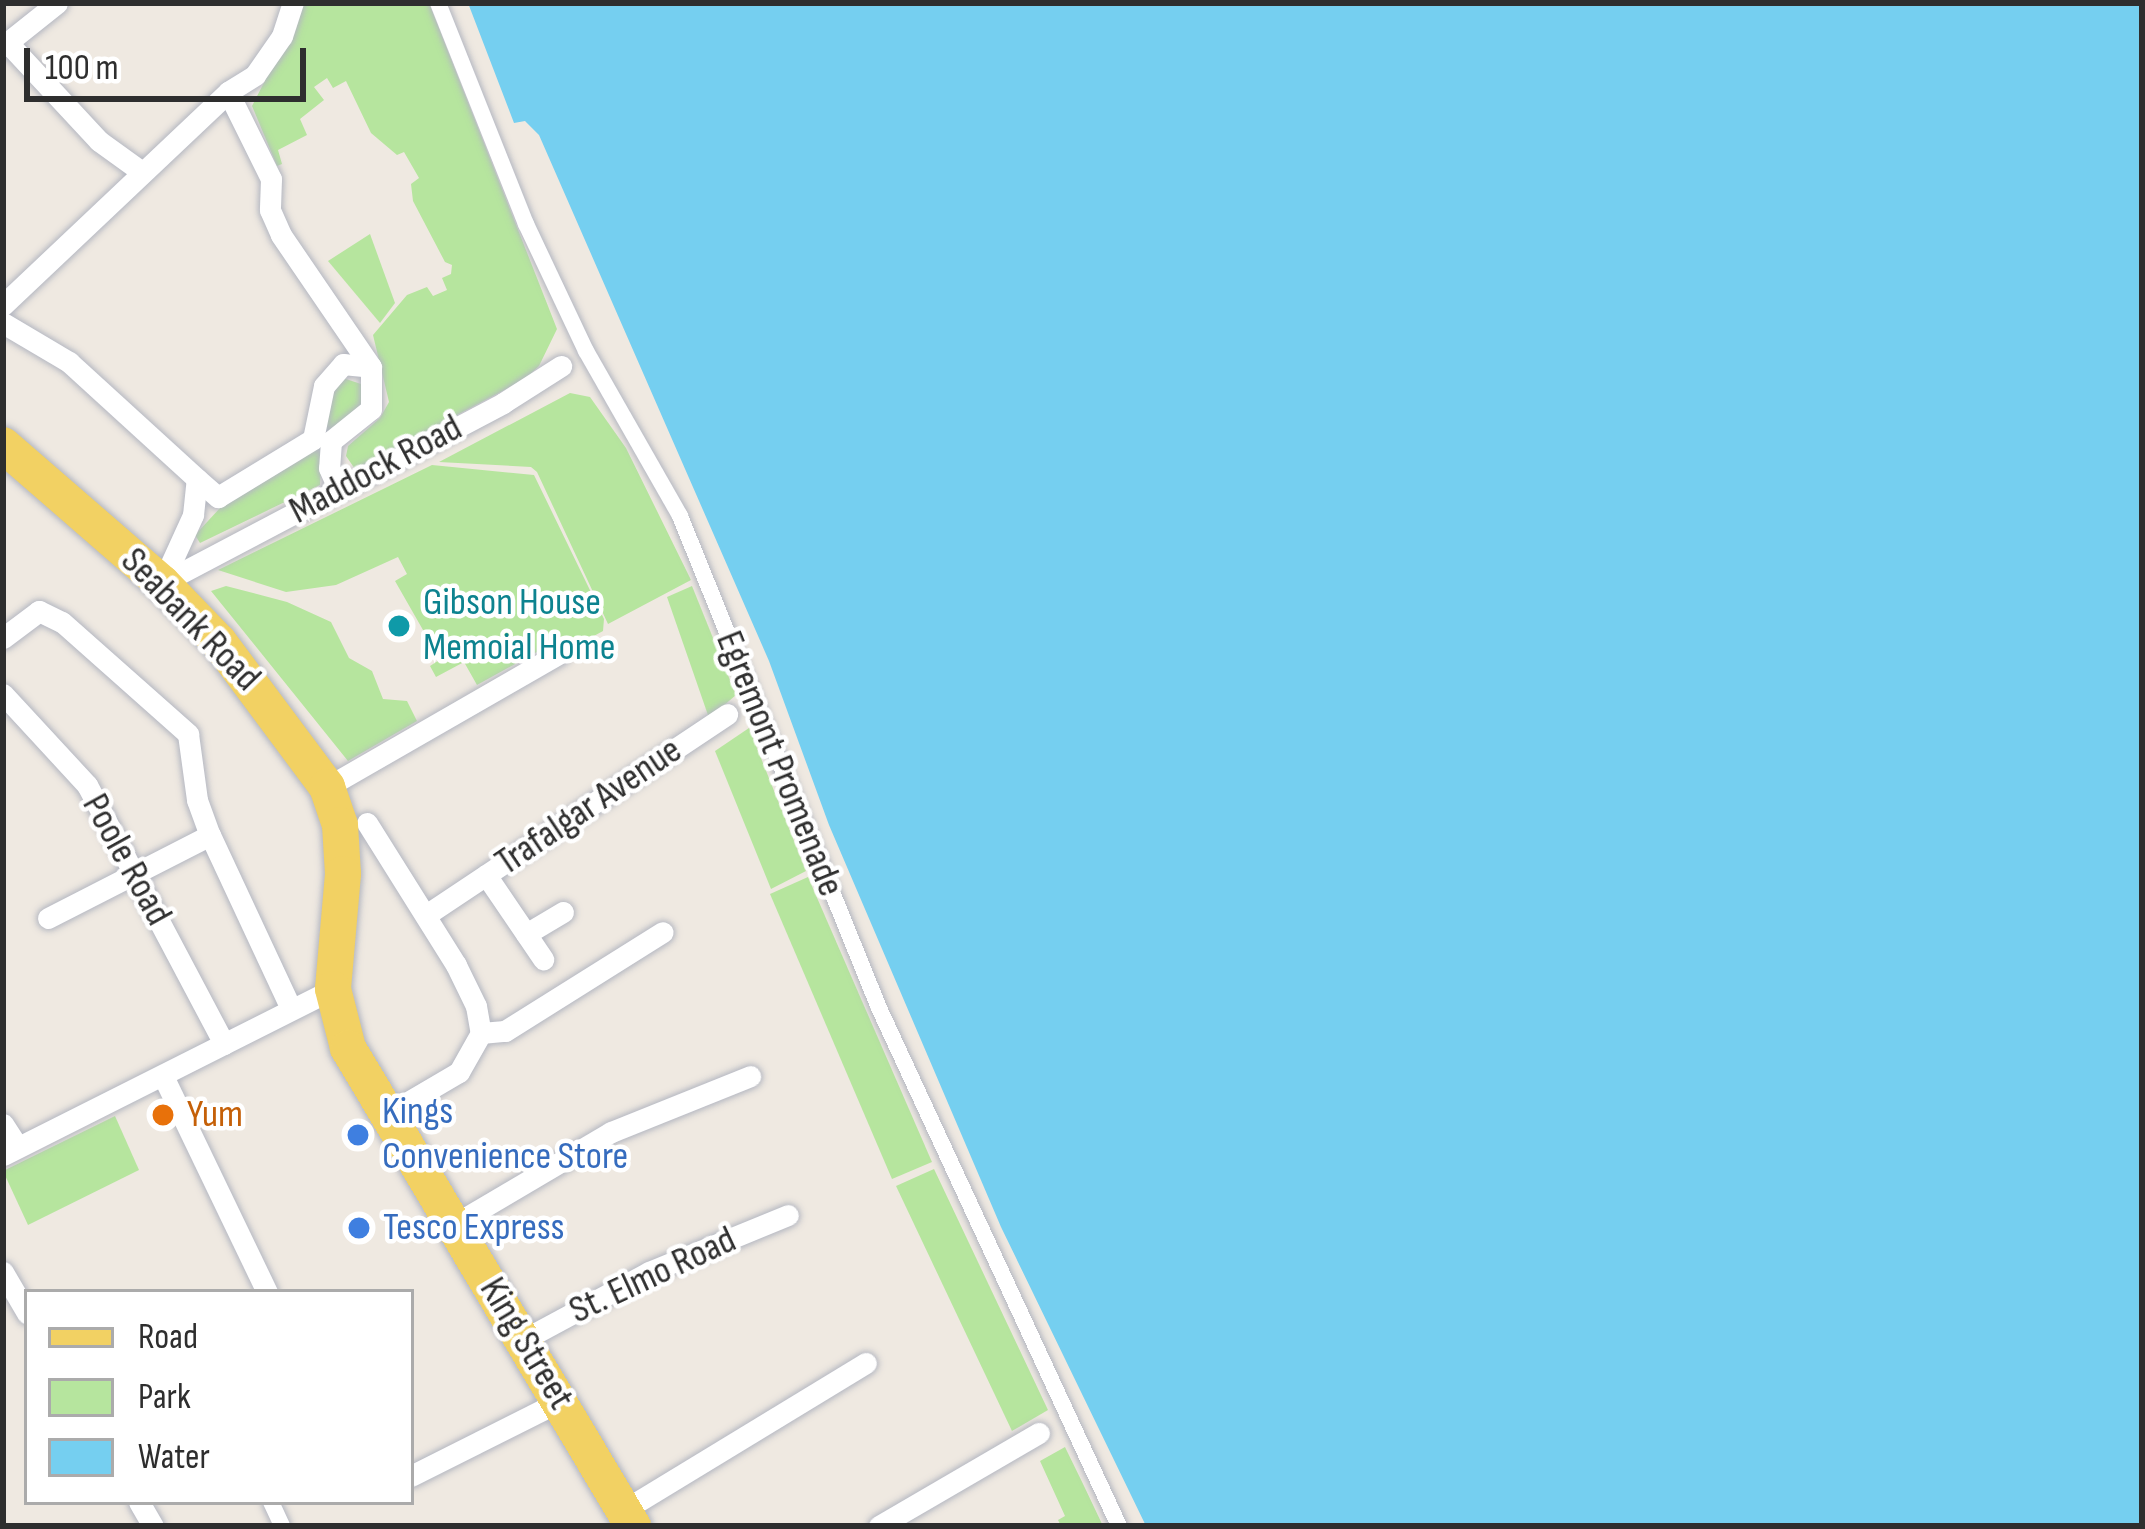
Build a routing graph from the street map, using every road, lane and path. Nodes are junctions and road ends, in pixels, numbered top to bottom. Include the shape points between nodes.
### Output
1 (57, 3) edge
2 (293, 3) edge
3 (438, 3) edge
4 (5, 44) edge
5 (228, 92) junction
6 (142, 172) junction
7 (3, 304) edge
8 (3, 323) edge
9 (586, 351) junction
10 (561, 366) joint
11 (371, 367) junction
12 (3, 445) edge
13 (197, 478) junction
14 (338, 488) junction
15 (162, 583) junction
16 (3, 638) edge
17 (560, 653) dead end
18 (3, 694) edge
19 (754, 702) junction
20 (728, 714) joint
21 (327, 787) junction
22 (354, 824) junction
23 (210, 835) junction
24 (134, 874) junction
25 (486, 875) junction
26 (563, 912) dead end
27 (426, 915) junction
28 (48, 919) dead end
29 (663, 932) dead end
30 (526, 934) junction
31 (543, 958) dead end
32 (333, 989) junction
33 (291, 1009) junction
34 (482, 1033) junction
35 (224, 1044) junction
36 (163, 1076) junction
37 (750, 1076) dead end
38 (388, 1113) junction
39 (3, 1124) edge
40 (11, 1151) edge
41 (788, 1215) dead end
42 (455, 1224) junction
43 (3, 1272) edge
44 (266, 1289) edge
45 (24, 1307) edge
46 (521, 1341) junction
47 (866, 1364) dead end
48 (560, 1401) junction
49 (1066, 1416) junction
50 (1040, 1433) joint
51 (414, 1474) edge
52 (629, 1518) edge
53 (879, 1526) edge
54 (1119, 1526) edge

1 - 4 street
2 - 5 street via 255,75
3 - 9 street, Egremont Promenade
4 - 6 street via 99,141
5 - 6 street
5 - 11 street via 271,178 270,210 281,235
6 - 7 street
8 - 13 street via 69,362
9 - 10 street, Maddock Road
9 - 19 street, Egremont Promenade via 672,500
10 - 14 street, Maddock Road
11 - 13 street via 343,364 324,386 313,439 218,497
11 - 14 street via 371,409 332,441 329,468
12 - 15 main road, Seabank Road
13 - 15 street via 193,515
14 - 15 street, Maddock Road
15 - 21 main road, Seabank Road via 264,697
16 - 23 street via 38,611 62,622 188,734
17 - 21 street
18 - 24 street, Poole Road via 87,785
19 - 20 street, Trafalgar Avenue
19 - 49 street, Egremont Promenade via 879,1008
20 - 25 street, Trafalgar Avenue
21 - 22 main road, Seabank Road
22 - 27 street, Seabank Road
22 - 32 main road, King Street
23 - 24 street
23 - 33 street
24 - 28 street
24 - 35 street, Poole Road
25 - 27 street, Trafalgar Avenue
25 - 30 street
26 - 30 street
27 - 34 street, Seabank Road via 476,1006
29 - 34 street via 505,1031
30 - 31 street
32 - 33 street
32 - 38 main road, King Street via 348,1048
33 - 35 street
34 - 38 street via 458,1072
35 - 36 street
36 - 40 street
36 - 44 street
37 - 42 street via 611,1132
38 - 42 main road, King Street
39 - 40 street
41 - 46 street, St. Elmo Road via 649,1272
42 - 46 main road, King Street
43 - 45 street
46 - 48 main road, King Street
47 - 52 street
48 - 51 street
48 - 52 main road, King Street
49 - 50 street
49 - 54 street, Egremont Promenade
50 - 53 street

